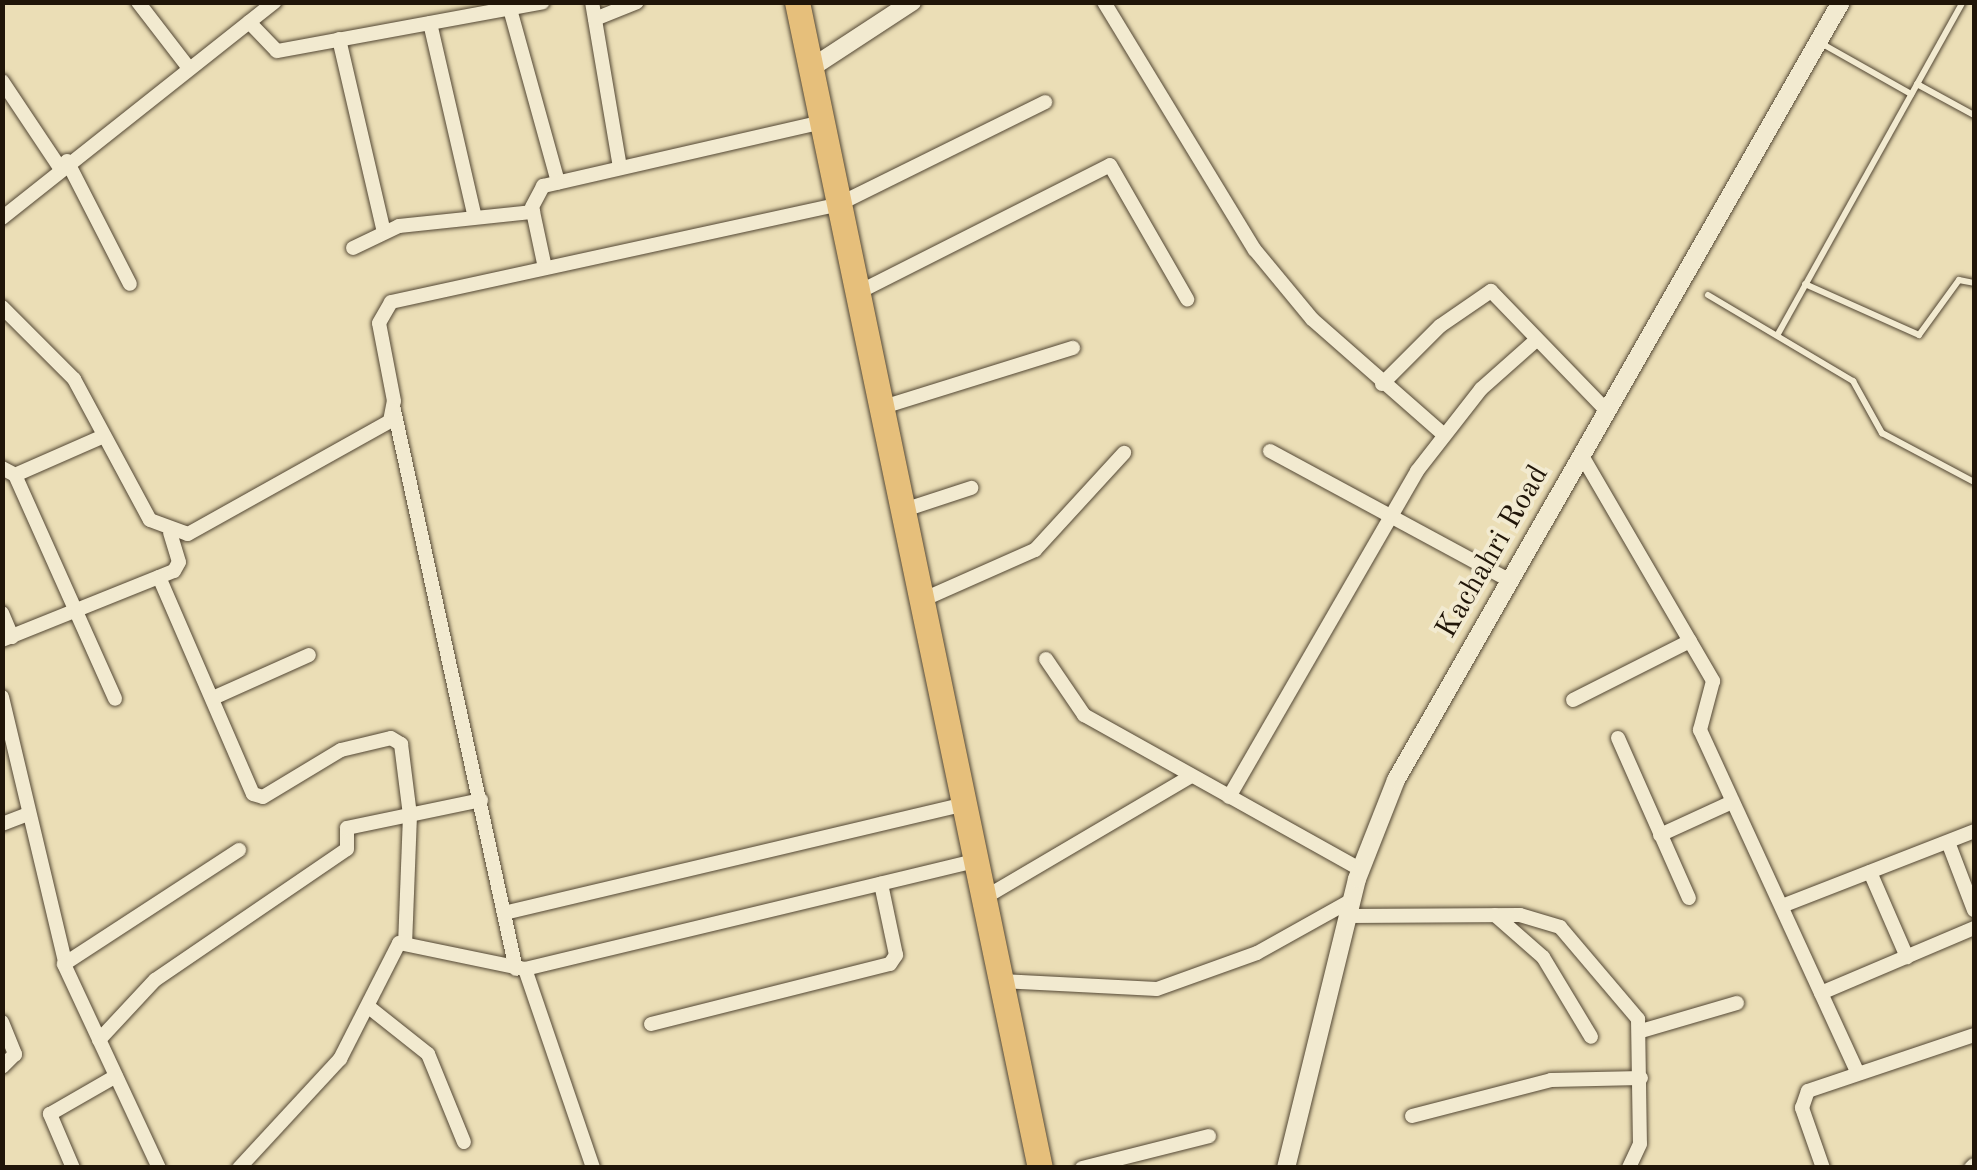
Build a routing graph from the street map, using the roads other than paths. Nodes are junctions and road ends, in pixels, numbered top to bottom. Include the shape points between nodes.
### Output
1 (138, 2) edge
2 (543, 2) edge
3 (592, 2) edge
4 (636, 2) edge
5 (797, 2) edge
6 (912, 2) edge
7 (1104, 2) edge
8 (1841, 2) edge
9 (1963, 2) edge
10 (269, 4) edge
11 (510, 9) junction
12 (595, 18) junction
13 (249, 22) junction
14 (430, 23) junction
15 (339, 40) junction
16 (1818, 42) junction
17 (188, 67) junction
18 (811, 68) junction
19 (2, 81) edge
20 (1917, 84) junction
21 (1911, 94) junction
22 (1044, 102) dead end
23 (1974, 115) edge
24 (822, 122) junction
25 (64, 165) junction
26 (620, 168) junction
27 (558, 182) junction
28 (838, 204) junction
29 (533, 212) junction
30 (474, 214) junction
31 (2, 218) edge
32 (384, 232) junction
33 (352, 248) dead end
34 (545, 268) junction
35 (1974, 282) edge
36 (130, 284) dead end
37 (1806, 284) junction
38 (858, 292) junction
39 (1708, 295) dead end
40 (1187, 299) dead end
41 (4, 312) edge
42 (1778, 334) junction
43 (1535, 341) junction
44 (1074, 348) dead end
45 (1382, 384) junction
46 (883, 406) junction
47 (394, 410) junction
48 (1606, 410) junction
49 (1443, 434) junction
50 (104, 436) junction
51 (1270, 451) dead end
52 (1124, 453) dead end
53 (1581, 454) junction
54 (9, 471) edge
55 (1974, 482) edge
56 (971, 488) dead end
57 (904, 510) junction
58 (1391, 518) junction
59 (170, 533) junction
60 (159, 578) junction
61 (1509, 580) junction
62 (922, 600) junction
63 (76, 612) junction
64 (2, 613) edge
65 (7, 639) edge
66 (1690, 641) junction
67 (309, 655) dead end
68 (1046, 659) dead end
69 (2, 697) edge
70 (213, 698) junction
71 (115, 699) dead end
72 (1573, 700) dead end
73 (1618, 738) dead end
74 (1191, 776) junction
75 (1228, 796) junction
76 (481, 800) junction
77 (1732, 802) junction
78 (964, 804) junction
79 (28, 814) junction
80 (410, 815) junction
81 (2, 824) edge
82 (1974, 831) edge
83 (1660, 836) junction
84 (1948, 842) junction
85 (239, 850) dead end
86 (976, 860) junction
87 (1360, 869) junction
88 (1870, 872) junction
89 (881, 884) junction
90 (984, 898) junction
91 (1688, 898) dead end
92 (1782, 906) junction
93 (1350, 908) junction
94 (1974, 910) edge
95 (504, 913) junction
96 (1496, 916) junction
97 (1974, 928) edge
98 (405, 943) junction
99 (1906, 957) junction
100 (66, 961) junction
101 (521, 969) junction
102 (1001, 982) junction
103 (1821, 993) junction
104 (1737, 1004) dead end
105 (370, 1008) junction
106 (2, 1022) edge
107 (650, 1024) dead end
108 (1641, 1031) junction
109 (1590, 1036) dead end
110 (1974, 1036) edge
111 (99, 1040) junction
112 (2, 1067) edge
113 (1858, 1072) junction
114 (116, 1076) junction
115 (1641, 1078) junction
116 (1412, 1116) dead end
117 (1209, 1136) dead end
118 (464, 1142) dead end
119 (73, 1168) edge
120 (159, 1168) edge
121 (239, 1168) edge
122 (593, 1168) edge
123 (1040, 1168) edge
124 (1082, 1168) edge
125 (1286, 1168) edge
126 (1629, 1168) edge
127 (1823, 1168) edge

1 - 17 street
2 - 11 street
3 - 12 street
4 - 12 street
5 - 18 highway
6 - 18 main road
7 - 45 street via 1255,250 1312,320
8 - 16 main road, Kachahri Road
9 - 20 lane
10 - 13 street
11 - 14 street
11 - 27 street
12 - 26 street
13 - 15 street via 277,52
13 - 17 street
14 - 15 street
14 - 30 street
15 - 32 street
16 - 21 lane
16 - 48 main road, Kachahri Road
17 - 25 street
18 - 24 highway
19 - 25 street
20 - 21 lane
20 - 23 lane
21 - 37 lane
22 - 28 street
24 - 26 street
24 - 28 highway
25 - 31 street
25 - 36 street
26 - 27 street
27 - 29 street via 537,189
28 - 34 street
28 - 38 highway
29 - 30 street
29 - 34 street
30 - 32 street
32 - 33 street
34 - 47 street via 386,304 379,323
35 - 37 lane via 1959,280 1920,335
37 - 42 lane
38 - 40 street via 1110,165
38 - 46 highway
39 - 42 lane
41 - 50 street via 62,363
42 - 55 lane via 1853,381 1882,432
43 - 45 street via 1499,296 1485,291
43 - 48 street
43 - 49 street
44 - 46 street
45 - 49 street
46 - 57 highway
47 - 59 street via 390,420 235,512 196,532
47 - 76 street
48 - 53 main road, Kachahri Road
49 - 58 street
50 - 54 street
50 - 59 street via 144,512
51 - 58 street
52 - 62 street via 1035,550
53 - 61 main road, Kachahri Road
53 - 66 street
54 - 63 street
56 - 57 street
57 - 62 highway
58 - 61 street
58 - 75 street
59 - 60 street via 179,562
60 - 63 street
60 - 70 street
61 - 87 main road, Kachahri Road via 1396,780
62 - 78 highway
63 - 65 street
63 - 71 street
64 - 65 street
66 - 72 street
66 - 77 street via 1716,690 1699,721
67 - 70 street
68 - 74 street via 1074,707
69 - 79 street
70 - 80 street via 256,796 341,750 391,738 400,744
73 - 83 street
74 - 75 street
74 - 90 street
75 - 87 street
76 - 80 street
76 - 95 street
77 - 83 street
77 - 92 street
78 - 86 highway
78 - 95 street
79 - 81 street
79 - 100 street
80 - 98 street
80 - 111 street via 347,828 347,848 155,980
82 - 84 street
83 - 91 street
84 - 88 street
84 - 94 street
85 - 100 street
86 - 89 street
86 - 90 highway
87 - 93 main road, Kachahri Road
88 - 92 street
88 - 99 street
89 - 101 street
89 - 107 street via 896,955 890,964
90 - 102 highway
92 - 103 street
93 - 96 street
93 - 102 street via 1258,953 1158,988
93 - 125 main road, Kachahri Road
95 - 101 street
96 - 108 street via 1554,922 1608,991 1634,1006
96 - 109 street via 1543,956
97 - 99 street
98 - 101 street
98 - 105 street via 394,947
99 - 103 street
100 - 111 street
101 - 122 street
102 - 123 highway
103 - 113 street
104 - 108 street
105 - 118 street via 428,1054
105 - 121 street via 340,1059
106 - 112 street via 15,1054
108 - 115 street
110 - 113 street
111 - 114 street
113 - 127 street via 1816,1085 1802,1102
114 - 119 street via 50,1114
114 - 120 street
115 - 116 street via 1551,1080
115 - 126 street via 1640,1144
117 - 124 street

